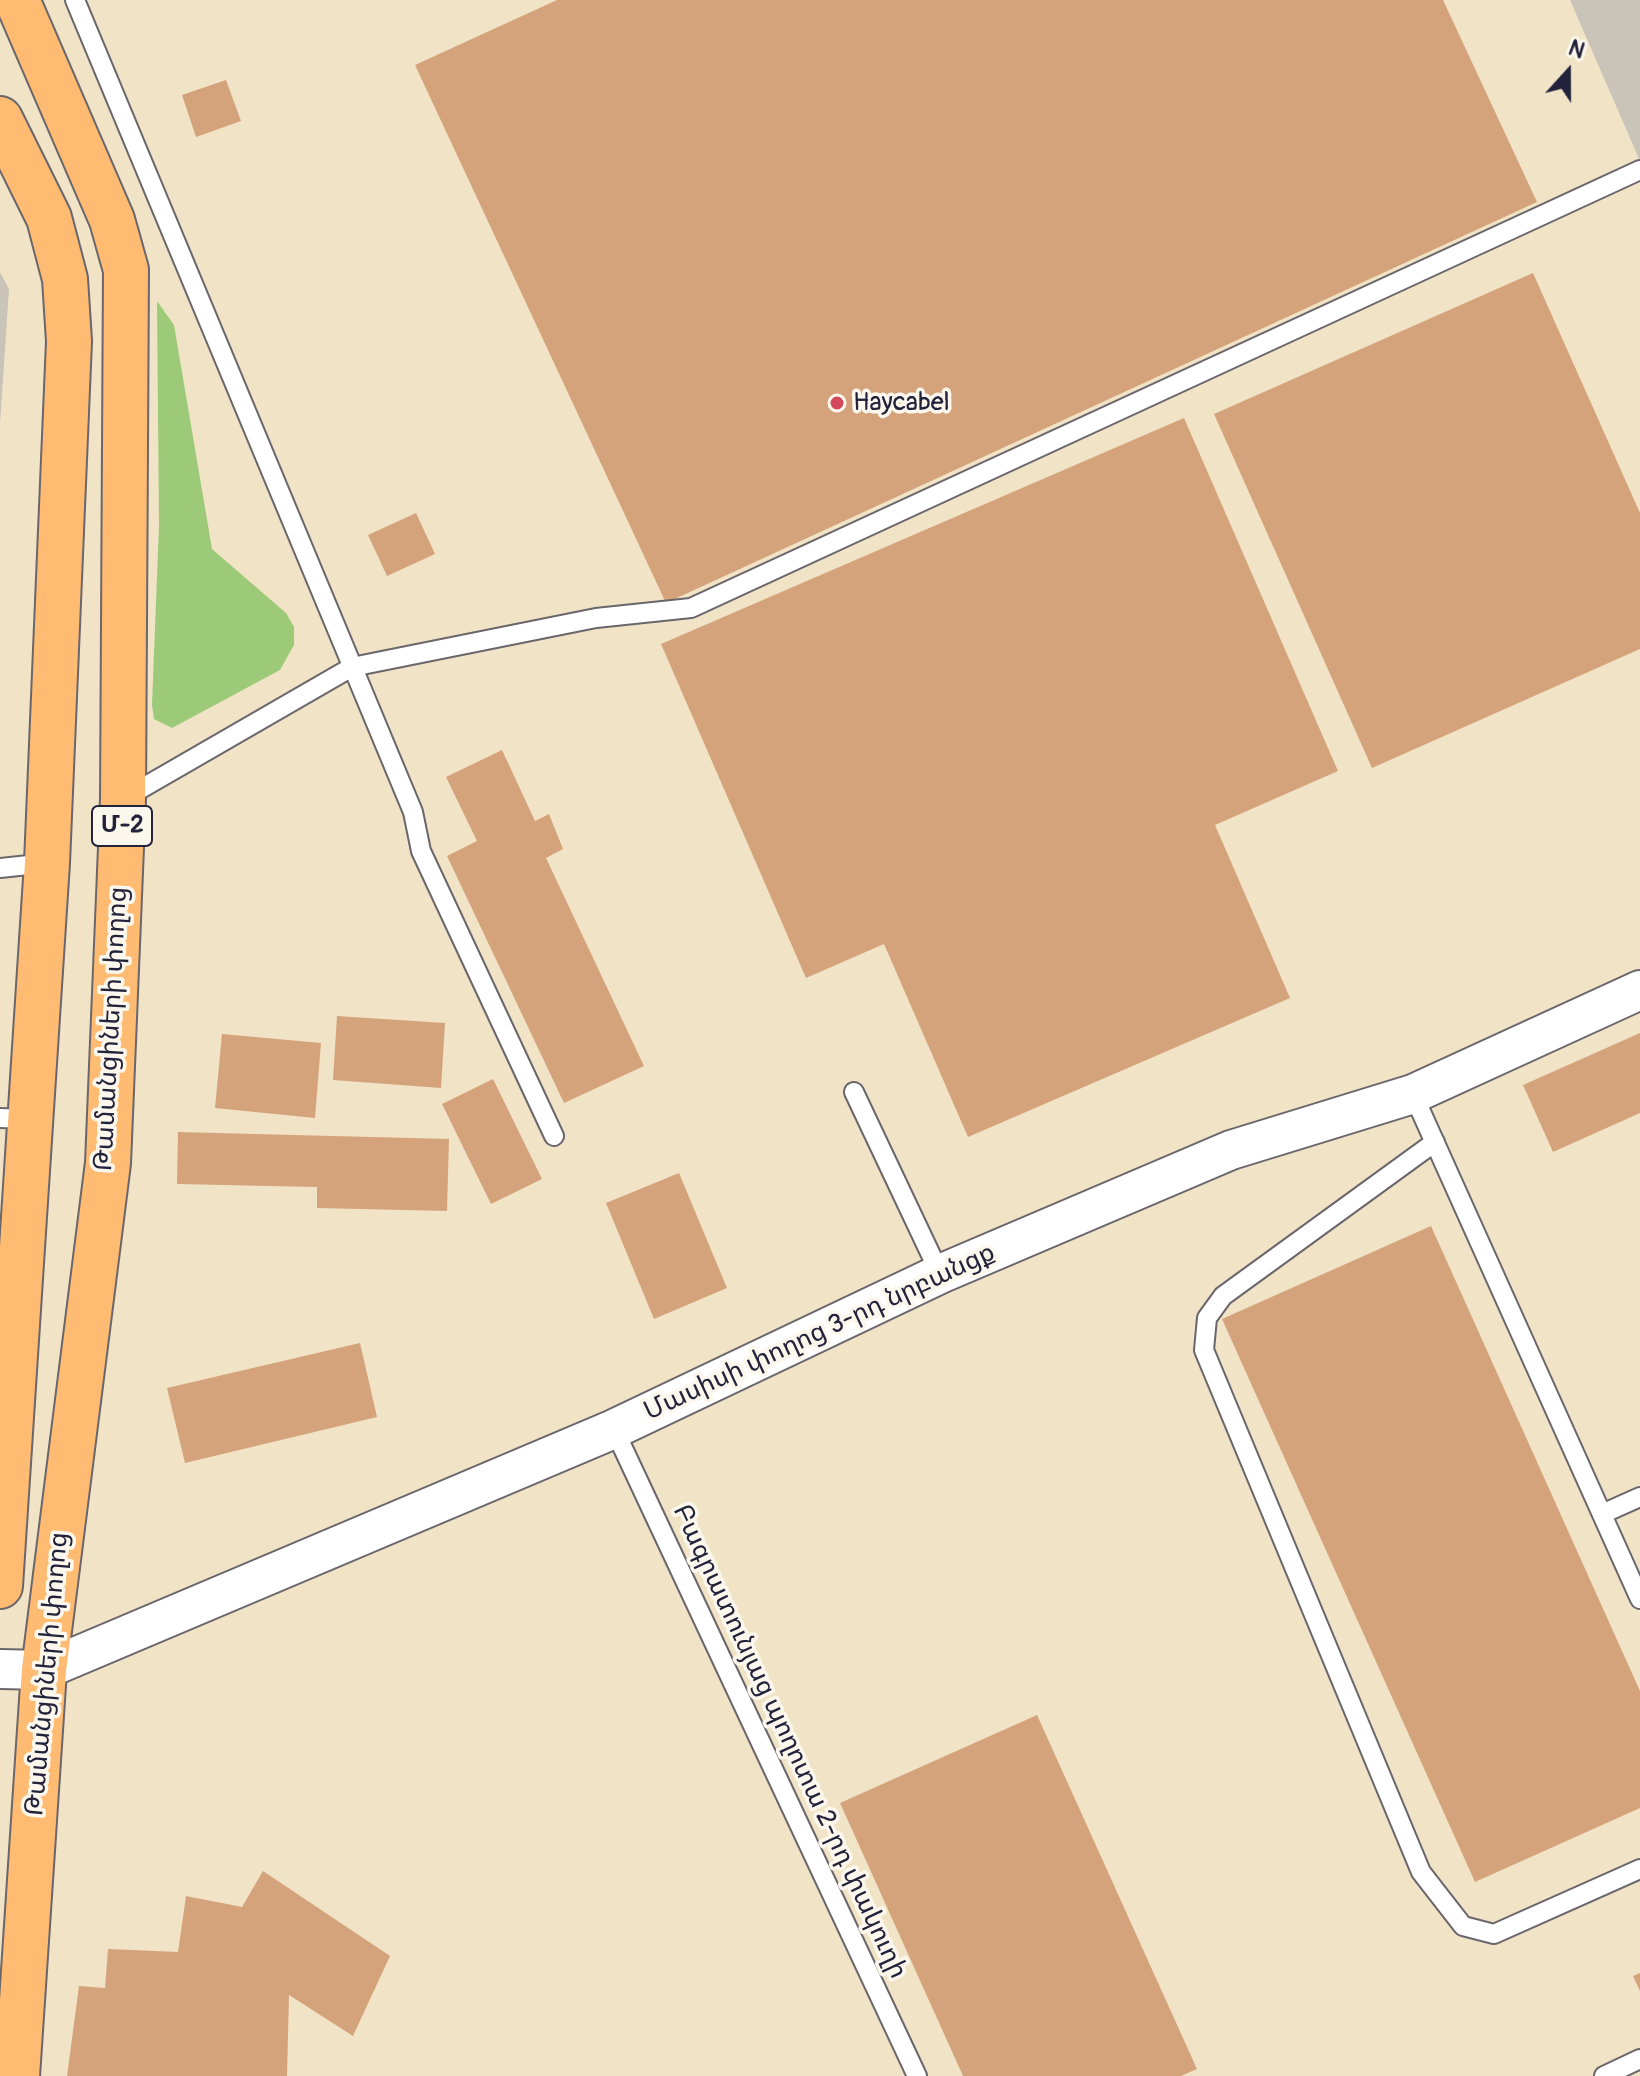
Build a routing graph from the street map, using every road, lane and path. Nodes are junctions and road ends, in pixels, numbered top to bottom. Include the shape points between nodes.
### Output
1 (17, 0) edge
2 (75, 0) edge
3 (0, 119) edge
4 (1640, 170) edge
5 (352, 667) junction
6 (123, 799) junction
7 (47, 863) junction
8 (0, 868) edge
9 (1640, 990) edge
10 (854, 1092) dead end
11 (1413, 1094) junction
12 (14, 1118) edge
13 (554, 1136) dead end
14 (1435, 1142) junction
15 (940, 1274) junction
16 (614, 1429) junction
17 (1640, 1497) edge
18 (1602, 1514) junction
19 (0, 1586) edge
20 (1640, 1599) edge
21 (0, 1669) edge
22 (44, 1670) junction
23 (1640, 1869) edge
24 (1640, 2059) edge
25 (17, 2076) edge
26 (917, 2076) edge
27 (1604, 2076) edge

1 - 6 main road, Թամանցիների փողոց / Մ-2 via 112,220 126,270
2 - 5 lane
3 - 7 main road via 49,218 65,279 69,341
4 - 5 lane via 691,608 596,618
5 - 6 lane
5 - 13 lane via 413,812 421,851
6 - 22 main road, Թամանցիների փողոց / Մ-2 via 108,1163
7 - 8 lane
7 - 12 main road
9 - 11 street, Մասիսի փողոց 3-րդ նրբանցք
10 - 15 lane
11 - 14 lane
11 - 15 street, Մասիսի փողոց 3-րդ նրբանցք via 1231,1150
12 - 19 main road
14 - 18 lane
14 - 23 lane via 1223,1296 1207,1318 1204,1350 1421,1872 1463,1926 1494,1934
15 - 16 street, Մասիսի փողոց 3-րդ նրբանցք
16 - 22 street, Մասիսի փողոց 3-րդ նրբանցք
16 - 26 lane, Բագրատունյաց պողոտա 2-րդ փակուղի
17 - 18 lane
18 - 20 lane
21 - 22 street, Մասիսի փողոց 3-րդ նրբանցք
22 - 25 main road, Թամանցիների փողոց / Մ-2
24 - 27 lane

